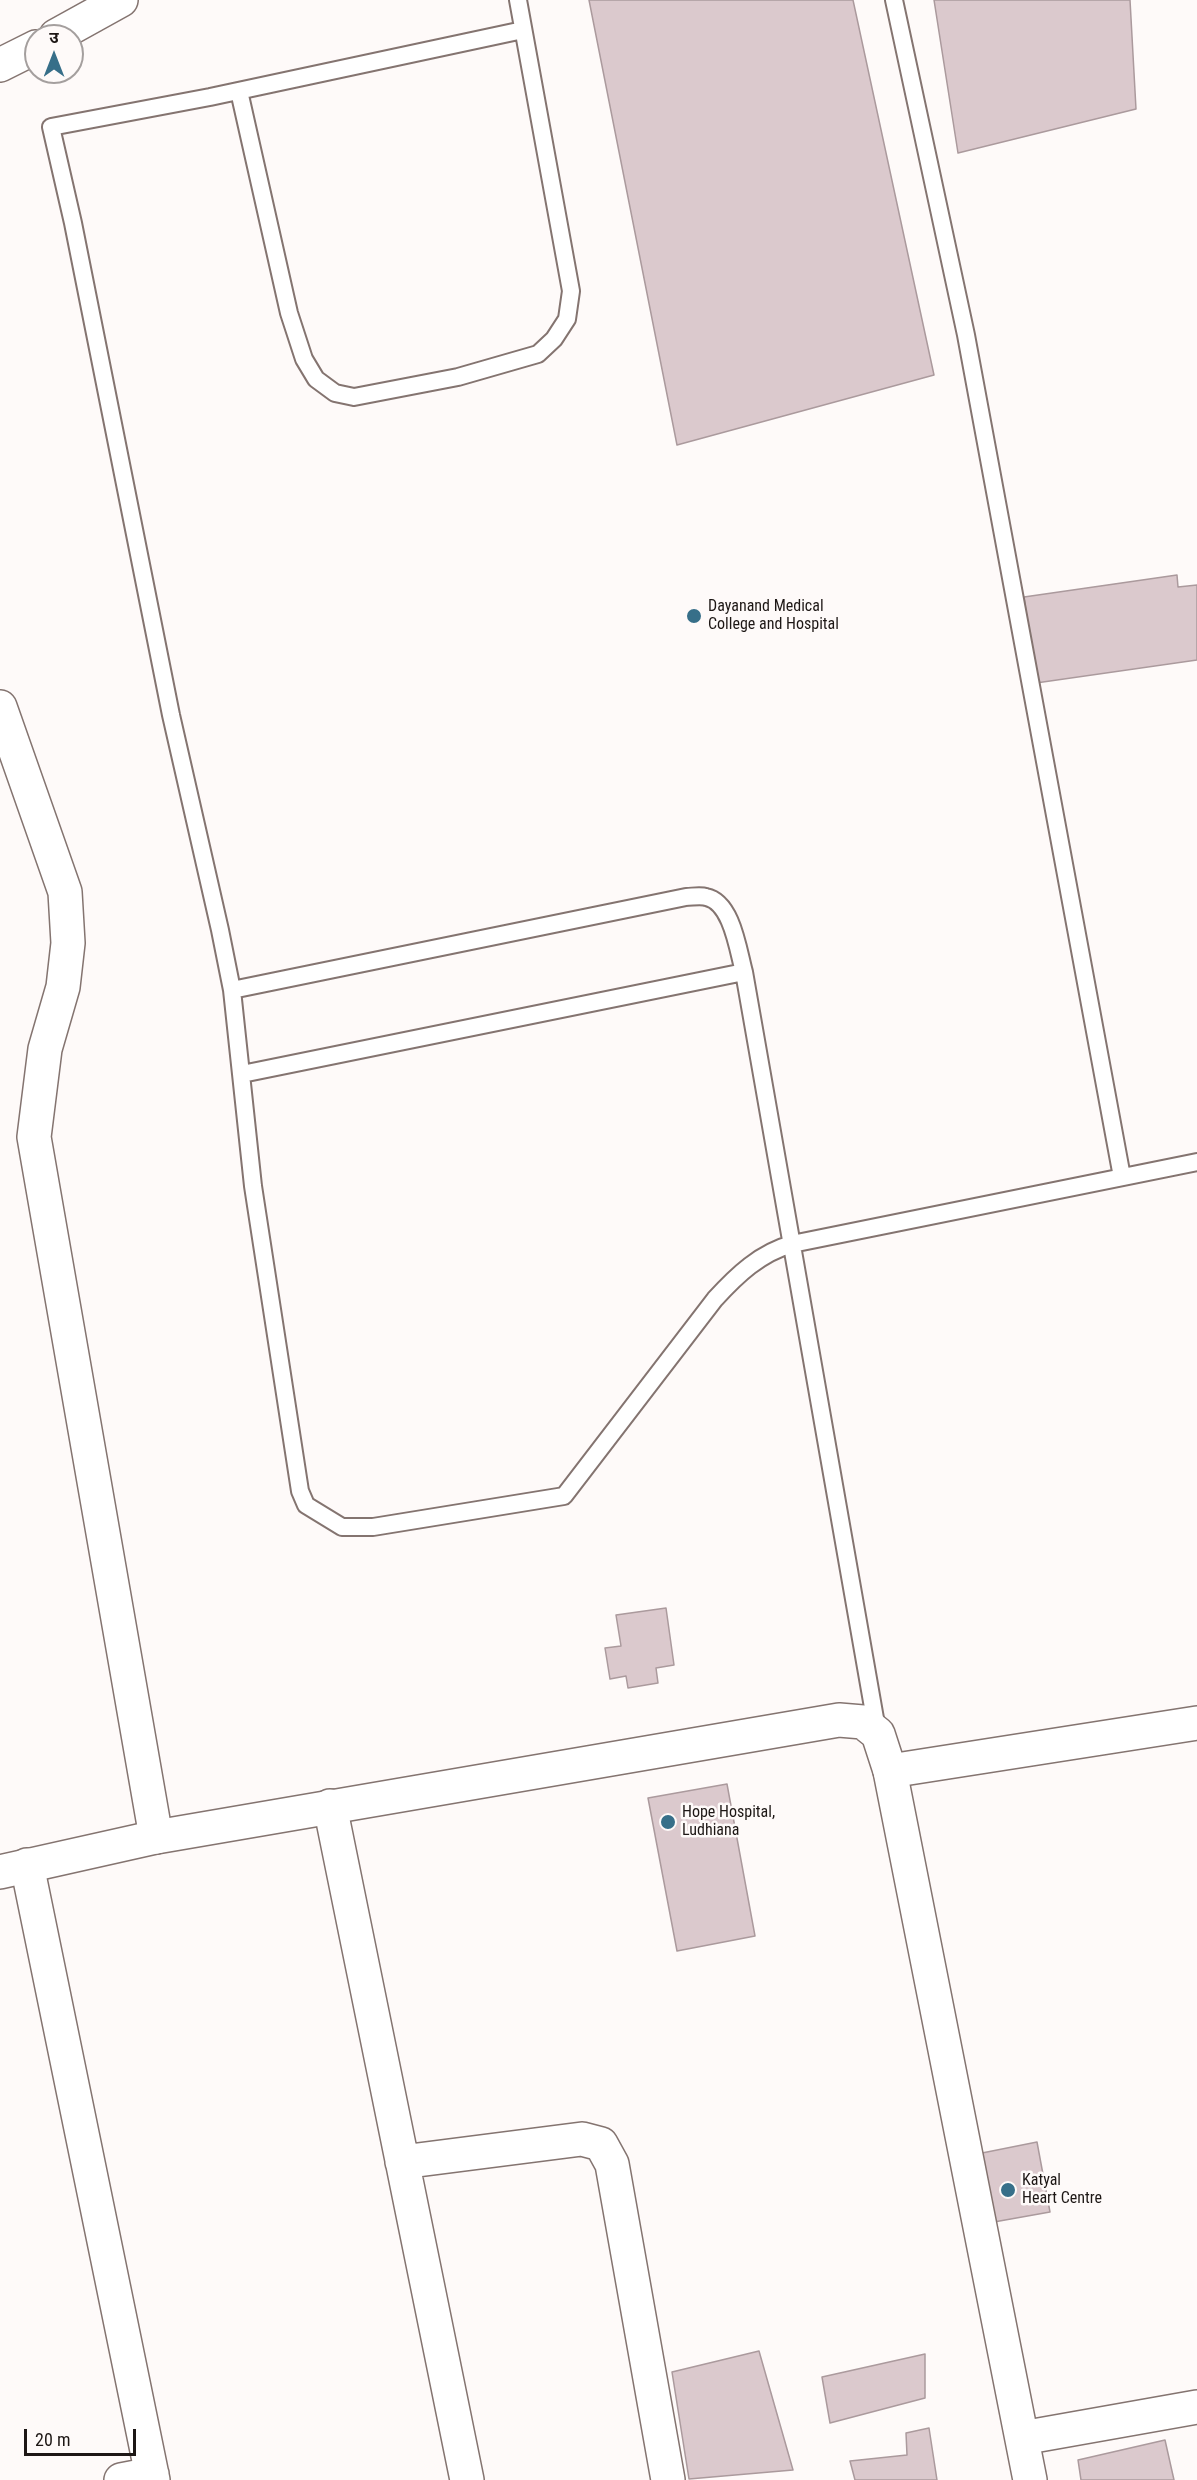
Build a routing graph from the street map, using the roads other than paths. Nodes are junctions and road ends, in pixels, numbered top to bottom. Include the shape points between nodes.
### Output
1 (121, 0) edge
2 (518, 0) edge
3 (894, 0) edge
4 (78, 24) edge
5 (523, 30) junction
6 (24, 53) edge
7 (0, 65) edge
8 (239, 91) junction
9 (0, 707) edge
10 (744, 972) junction
11 (232, 990) junction
12 (242, 1074) junction
13 (1197, 1162) edge
14 (1122, 1177) junction
15 (792, 1244) junction
16 (1197, 1723) edge
17 (878, 1734) junction
18 (890, 1771) junction
19 (330, 1806) junction
20 (156, 1837) junction
21 (13, 1868) edge
22 (402, 2162) junction
23 (1197, 2407) edge
24 (1022, 2438) junction
25 (153, 2477) edge
26 (121, 2480) edge
27 (466, 2480) edge
28 (668, 2480) edge
29 (1030, 2480) edge

1 - 4 street
2 - 5 lane
3 - 14 lane via 966,335
5 - 8 lane
5 - 8 lane via 571,291 567,319 538,354 458,377 354,397 335,393 316,379 304,358 289,313
6 - 7 street
8 - 11 lane via 51,127 171,715
9 - 20 street via 65,892 68,943 63,987 45,1049 34,1137
10 - 11 lane via 731,922 714,899 704,896
10 - 12 lane
10 - 15 lane
11 - 12 lane
12 - 15 lane via 253,1186 300,1491 306,1505 342,1527 373,1527 564,1496 733,1279 767,1253
13 - 14 lane
14 - 15 lane
15 - 17 lane
16 - 18 street
17 - 18 street
17 - 19 street via 863,1722 839,1720
18 - 24 street
19 - 20 street
19 - 22 street
20 - 21 street
21 - 25 street
22 - 27 street
22 - 28 street via 582,2139 601,2144 612,2164
23 - 24 street
24 - 29 street
25 - 26 street

